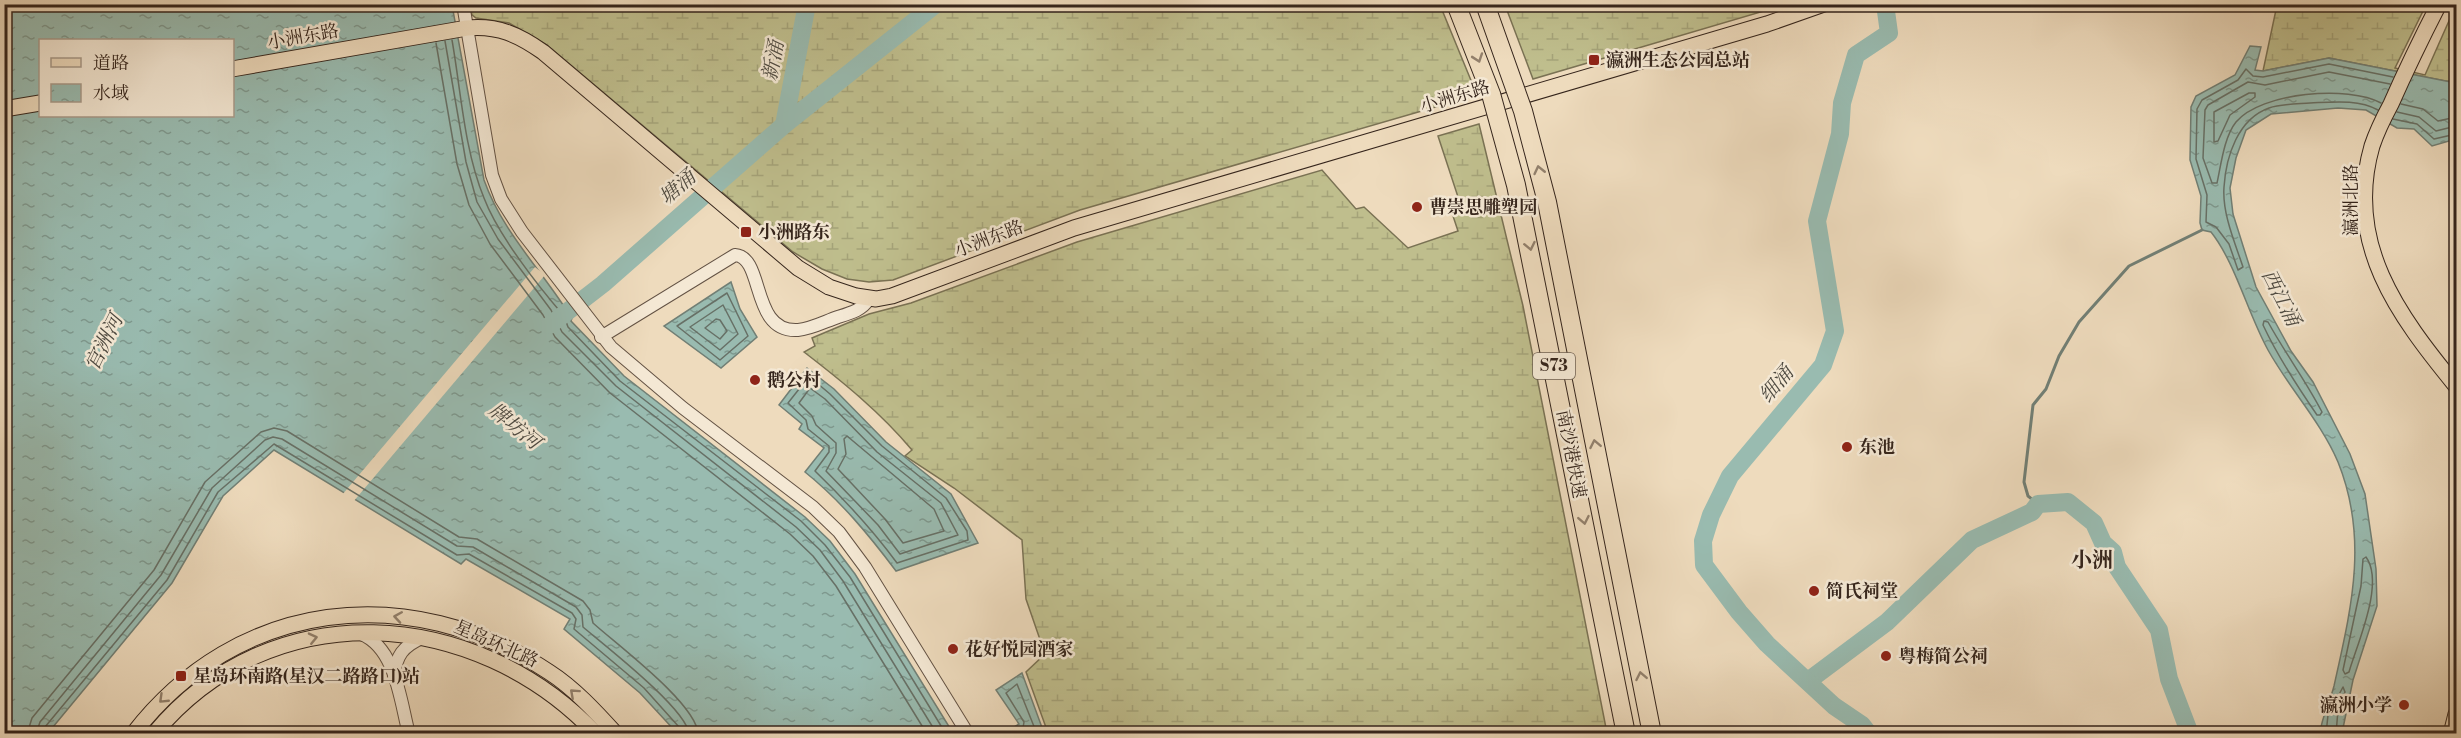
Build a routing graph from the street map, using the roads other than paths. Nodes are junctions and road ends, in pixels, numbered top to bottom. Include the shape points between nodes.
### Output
1 (463, 4) edge
2 (1456, 4) edge
3 (1485, 4) edge
4 (1824, 4) edge
5 (2439, 4) edge
6 (462, 28) junction
7 (234, 69) edge
8 (39, 103) edge
9 (4, 109) edge
10 (869, 298) junction
11 (601, 337) junction
12 (2457, 386) edge
13 (357, 632) junction
14 (424, 637) junction
15 (394, 677) junction
16 (2457, 714) edge
17 (133, 734) edge
18 (154, 734) edge
19 (409, 734) edge
20 (597, 734) edge
21 (616, 734) edge
22 (968, 734) edge
23 (1626, 734) edge
24 (1652, 734) edge
25 (2451, 734) edge

1 - 6 street
2 -> 23 highway, 南沙港快速 / S73, bridge via 1491,94 1516,185
24 -> 3 highway, 南沙港快速 / S73, bridge via 1547,202 1523,111
4 - 10 main road, 小洲东路 via 1074,228 903,292
5 - 12 main road, 瀛洲北路 via 2373,145 2366,186 2367,228 2374,260 2405,316
6 - 7 main road, 小洲东路
6 - 10 main road, 小洲东路 via 498,28 529,41 809,276 848,294
6 - 11 street via 496,188 522,232
8 - 9 main road
10 - 11 street via 859,309 804,329 784,328 765,309 747,260 735,255
11 - 22 street via 632,367 813,507 839,532 865,567
13 - 14 main road, 星岛环北路
13 - 15 street via 380,645
18 -> 13 main road, 星岛环北路 via 209,681 257,655 317,637
14 - 15 street via 409,643 398,655
14 - 20 main road, 星岛环北路 via 463,646 523,674
15 - 19 street
16 - 25 main road
21 -> 17 main road, 星岛环北路 via 552,673 509,648 462,629 382,615 330,617 264,632 229,650 177,686 158,702

